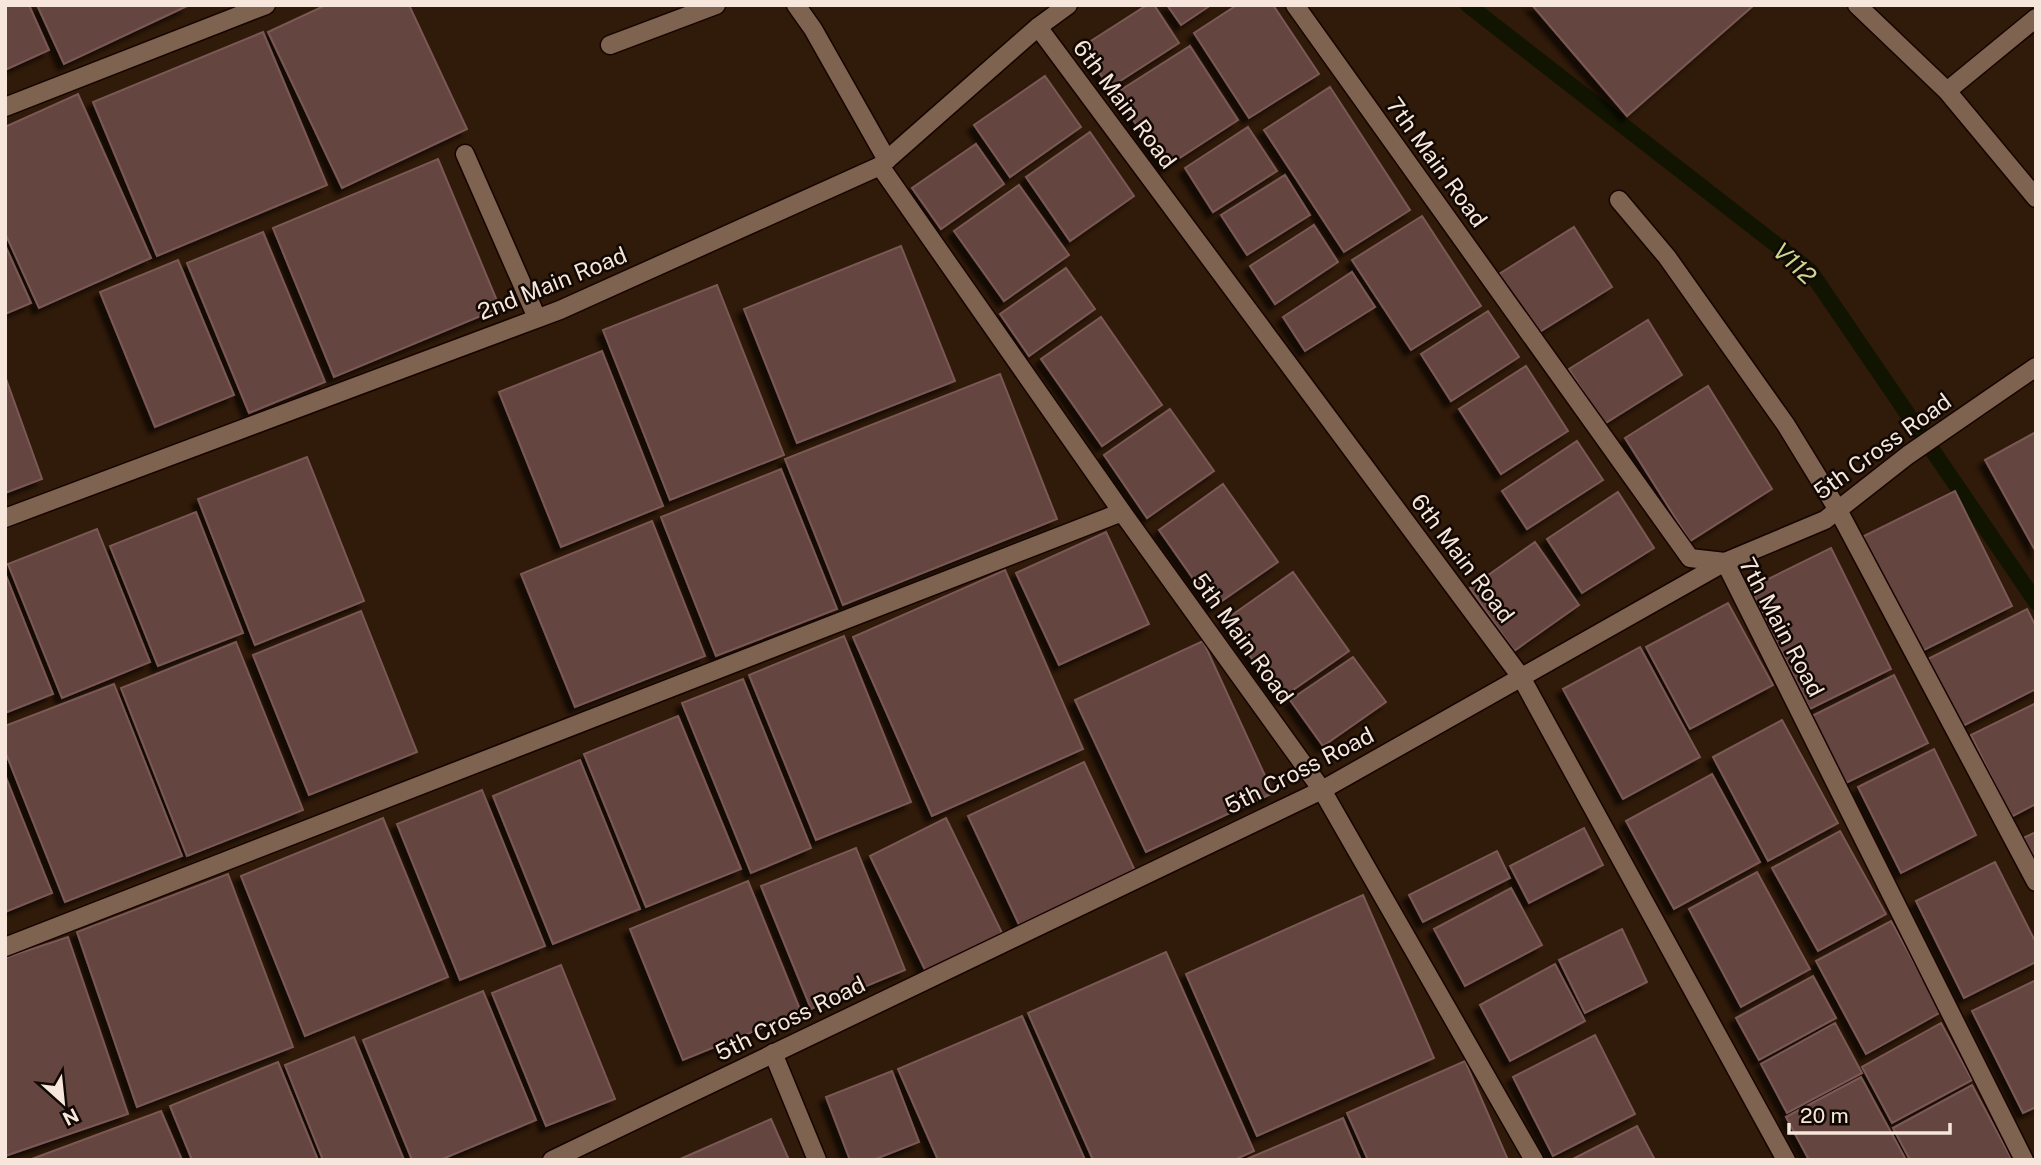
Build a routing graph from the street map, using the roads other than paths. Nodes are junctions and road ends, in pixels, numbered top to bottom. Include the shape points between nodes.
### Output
1 (266, 5) edge
2 (716, 5) edge
3 (796, 5) edge
4 (1068, 5) edge
5 (1857, 5) edge
6 (1296, 6) edge
7 (2036, 18) edge
8 (1038, 27) junction
9 (610, 45) dead end
10 (1947, 91) junction
11 (5, 107) edge
12 (465, 154) dead end
13 (884, 163) junction
14 (2036, 198) edge
15 (1619, 200) dead end
16 (537, 318) junction
17 (2034, 369) edge
18 (1838, 510) junction
19 (1122, 512) junction
20 (5, 518) edge
21 (1725, 562) junction
22 (1521, 677) junction
23 (1322, 790) junction
24 (2036, 881) edge
25 (5, 947) edge
26 (774, 1053) junction
27 (552, 1160) edge
28 (817, 1160) edge
29 (1534, 1160) edge
30 (1786, 1160) edge
31 (2024, 1160) edge

1 - 11 street
2 - 9 street
3 - 13 street, 5th Main Road
4 - 8 street, 2nd Main Road
5 - 10 street
6 - 21 street, 7th Main Road via 1690,558
7 - 10 street
8 - 13 street, 2nd Main Road
8 - 22 street, 6th Main Road
10 - 14 street
12 - 16 street
13 - 16 street, 2nd Main Road
13 - 19 street, 5th Main Road
15 - 18 street via 1683,279 1786,425
16 - 20 street, 2nd Main Road
17 - 18 street, 5th Cross Road via 1908,455
18 - 21 street, 5th Cross Road via 1825,520
18 - 24 street
19 - 23 street, 5th Main Road
19 - 25 street
21 - 22 street, 5th Cross Road
21 - 31 street, 7th Main Road
22 - 23 street, 5th Cross Road
22 - 30 street, 6th Main Road
23 - 26 street, 5th Cross Road
23 - 29 street, 5th Main Road
26 - 27 street, 5th Cross Road
26 - 28 street

